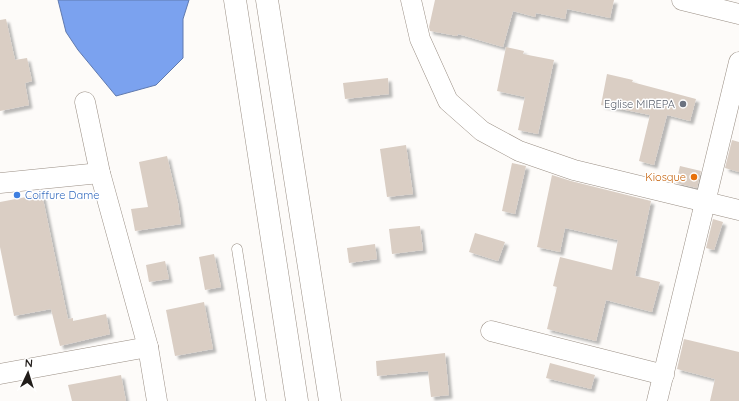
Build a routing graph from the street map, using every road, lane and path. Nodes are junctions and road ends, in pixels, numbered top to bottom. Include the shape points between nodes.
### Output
1 (235, 0) edge
2 (268, 0) edge
3 (410, 0) edge
4 (682, 0) edge
5 (739, 14) edge
6 (739, 62) edge
7 (85, 102) dead end
8 (100, 173) junction
9 (0, 183) edge
10 (706, 201) junction
11 (739, 210) edge
12 (237, 249) dead end
13 (491, 331) dead end
14 (148, 347) junction
15 (0, 374) edge
16 (664, 375) junction
17 (157, 401) edge
18 (261, 401) edge
19 (297, 401) edge
20 (330, 401) edge
21 (657, 401) edge

1 - 19 main road
2 - 20 main road
3 - 10 street via 420,39 448,101 482,131 519,151 574,170
4 - 5 street
6 - 10 street
7 - 8 street
8 - 9 street
8 - 14 street
10 - 11 street
10 - 16 street
12 - 18 lane
13 - 16 street
14 - 15 street
14 - 17 street
16 - 21 street

